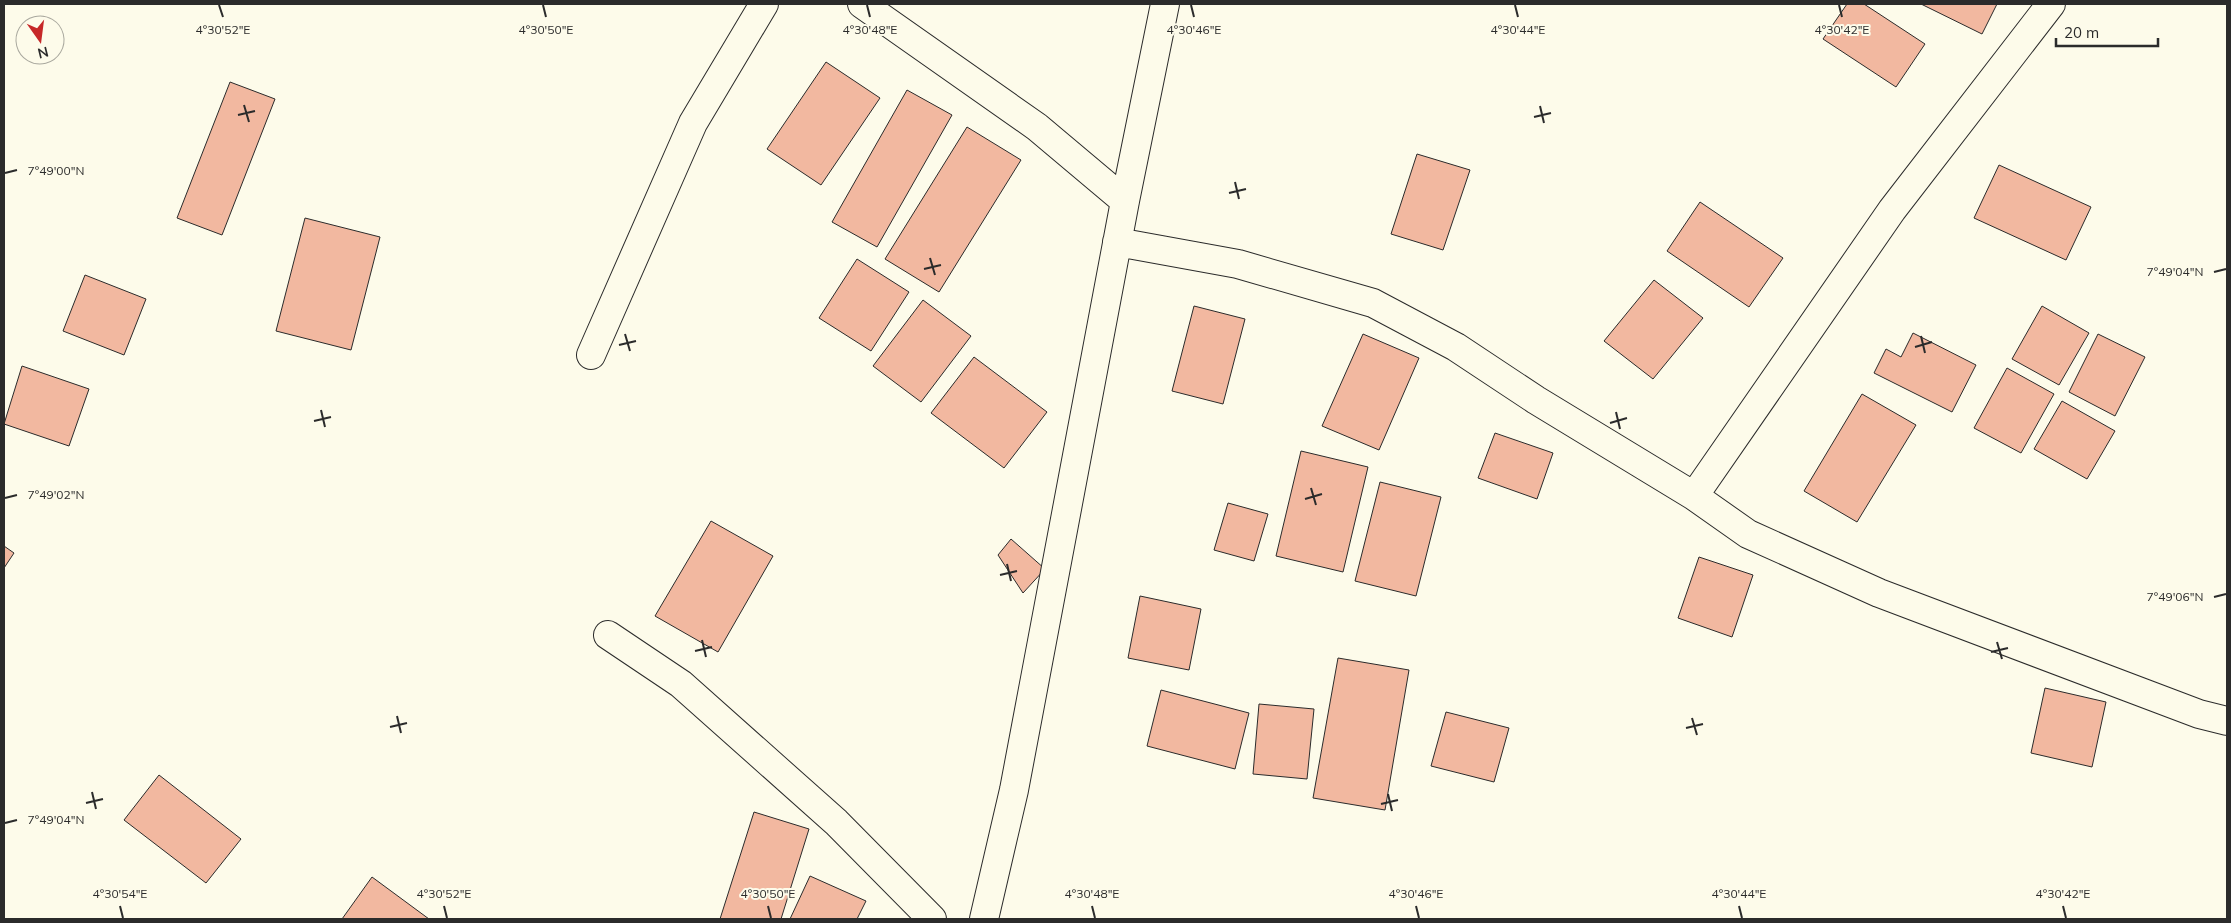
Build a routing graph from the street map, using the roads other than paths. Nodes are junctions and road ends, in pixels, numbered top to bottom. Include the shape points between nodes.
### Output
1 (764, 4) edge
2 (862, 4) edge
3 (1165, 4) edge
4 (2051, 4) edge
5 (1125, 201) junction
6 (1118, 242) junction
7 (591, 355) dead end
8 (1694, 496) junction
9 (608, 635) dead end
10 (2227, 722) edge
11 (932, 919) edge
12 (984, 919) edge

1 - 7 street via 693,123
2 - 5 street via 1037,127
3 - 5 street
4 - 8 street via 1892,210
5 - 6 street
6 - 8 street via 1238,264 1373,303 1456,347
6 - 12 street via 1014,790
8 - 10 street via 1748,534 1879,593
9 - 11 street via 681,684 836,822

